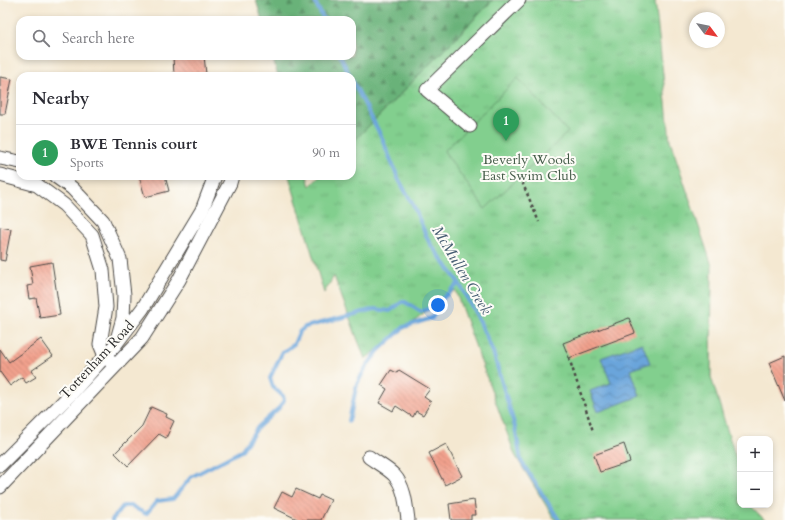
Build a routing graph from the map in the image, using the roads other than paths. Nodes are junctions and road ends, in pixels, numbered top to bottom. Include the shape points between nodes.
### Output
1 (519, 0) edge
2 (470, 126) dead end
3 (0, 158) edge
4 (16, 161) edge
5 (0, 174) edge
6 (16, 179) edge
7 (20, 180) edge
8 (61, 180) edge
9 (213, 180) edge
10 (231, 180) edge
11 (115, 345) junction
12 (105, 356) junction
13 (119, 363) junction
14 (369, 457) dead end
15 (0, 465) edge
16 (0, 487) edge
17 (408, 520) edge

1 - 2 street via 428,90
3 - 4 street
5 - 6 street
7 - 12 street via 37,185 64,205 92,235 103,270 106,307 100,344
8 - 11 street via 72,188 102,221 120,260 124,295 123,318
9 - 11 street, Tottenham Road via 202,210 174,259 143,308
10 - 13 street, Tottenham Road via 179,280 142,338
11 - 12 street, Tottenham Road
11 - 13 street
12 - 13 street
12 - 15 street, Tottenham Road
13 - 16 street, Tottenham Road
14 - 17 street via 394,476 404,496

